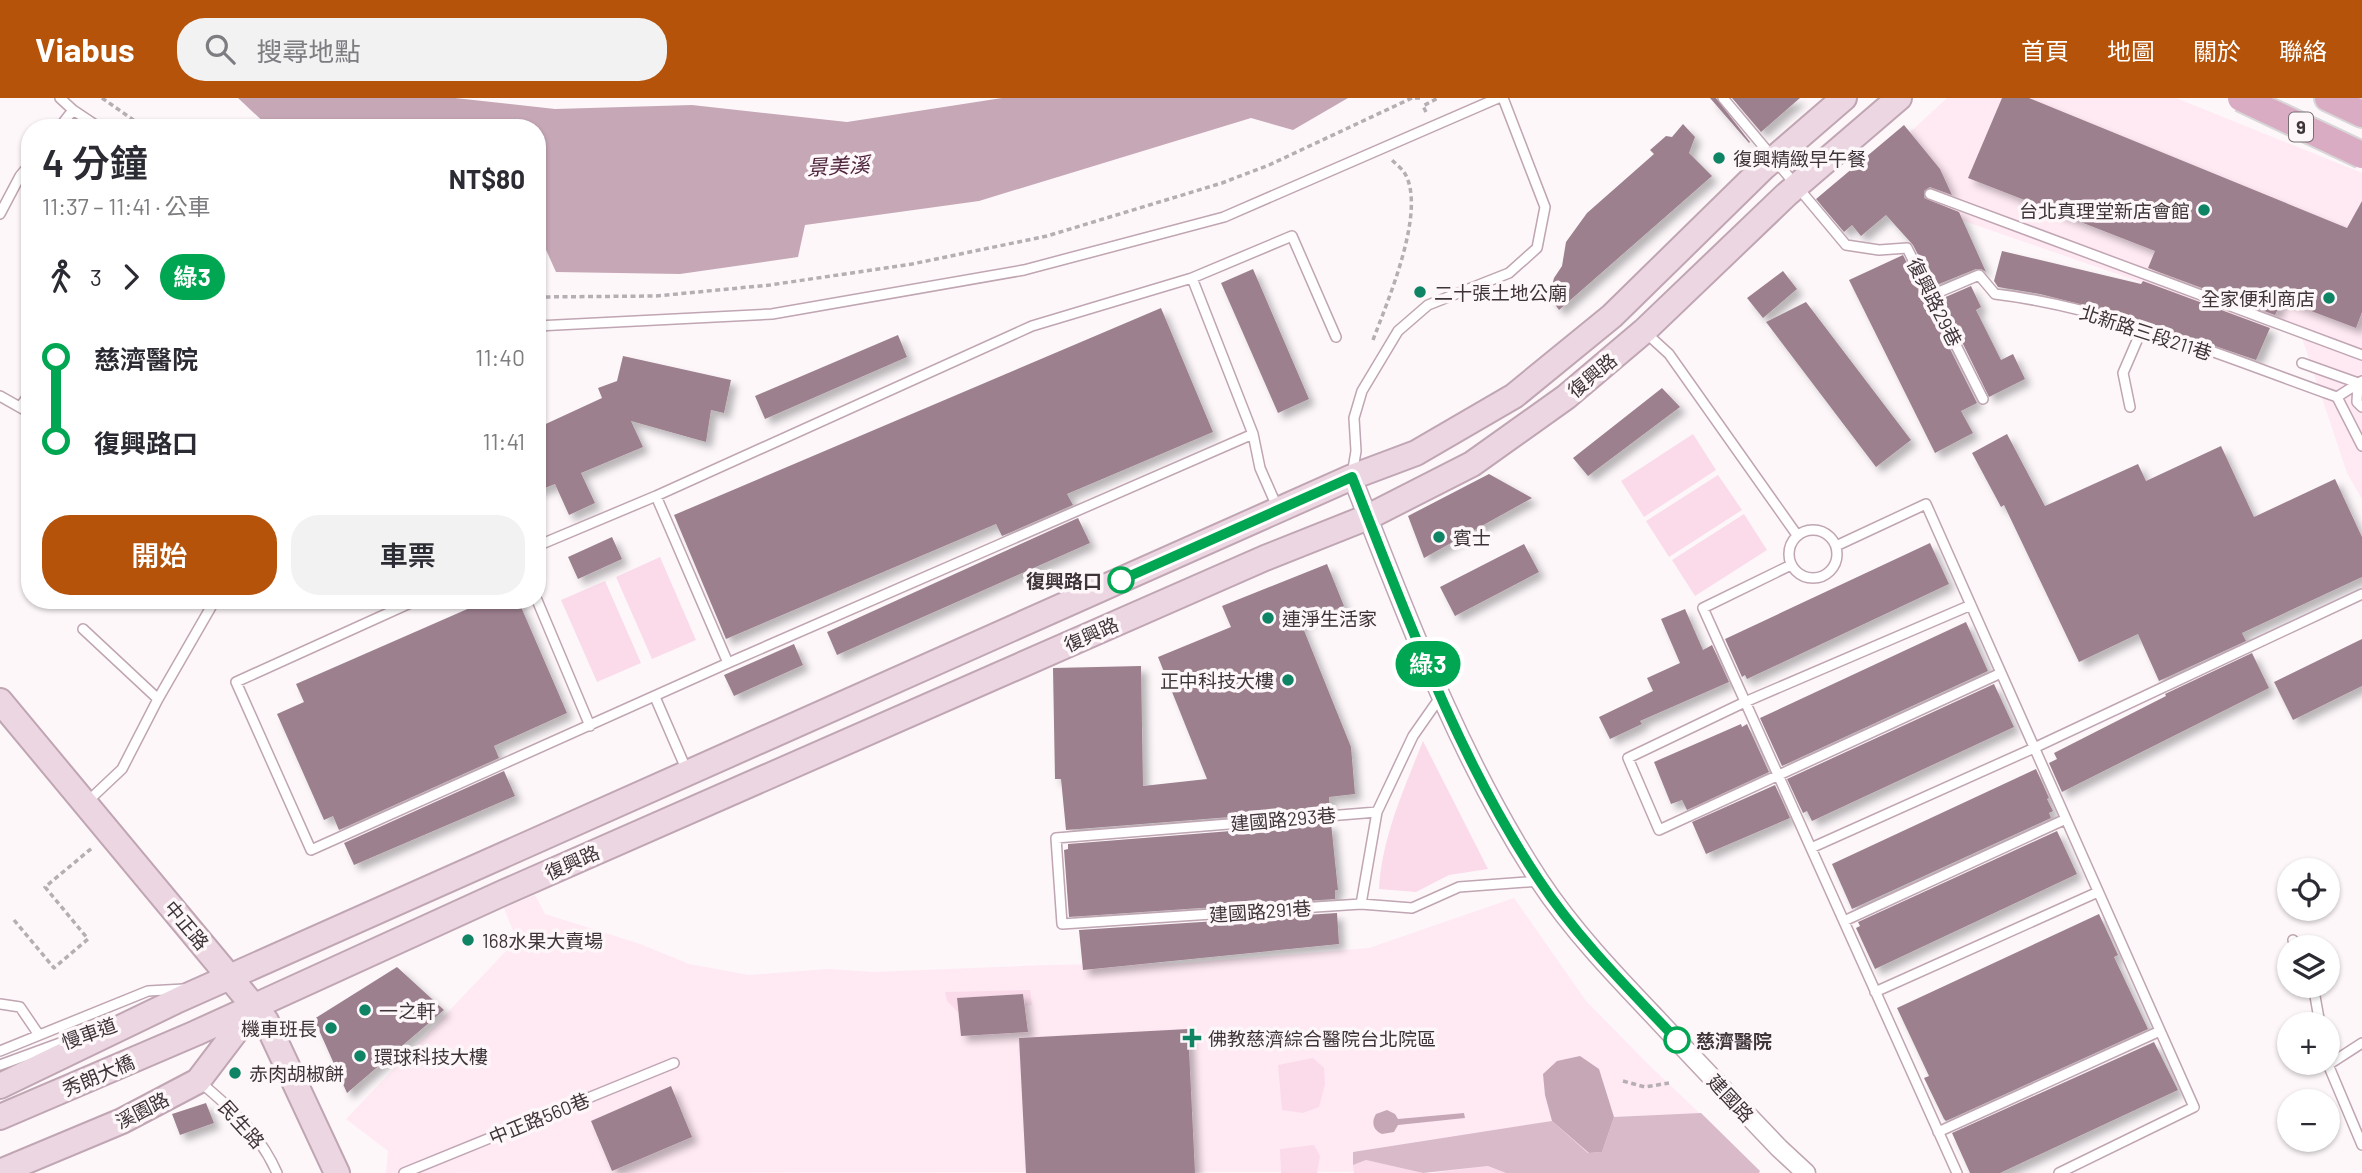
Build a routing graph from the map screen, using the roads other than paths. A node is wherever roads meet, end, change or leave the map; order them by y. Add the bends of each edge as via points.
1 (60, 98) edge
2 (1500, 98) edge
3 (1723, 98) edge
4 (1844, 98) edge
5 (1899, 98) edge
6 (2241, 98) edge
7 (2328, 98) edge
8 (73, 110) junction
9 (2362, 114) edge
10 (66, 119) edge
11 (86, 119) edge
12 (2362, 155) edge
13 (1773, 159) junction
14 (21, 175) edge
15 (1797, 186) junction
16 (1930, 194) dead end
17 (0, 214) edge
18 (1192, 278) junction
19 (1932, 295) junction
20 (546, 326) edge
21 (2142, 329) junction
22 (1644, 331) junction
23 (1336, 337) dead end
24 (2362, 355) edge
25 (2302, 363) dead end
26 (2360, 382) edge
27 (0, 396) edge
28 (2337, 397) junction
29 (1983, 399) dead end
30 (20, 407) edge
31 (2130, 407) dead end
32 (2362, 407) edge
33 (1253, 434) junction
34 (2362, 446) edge
35 (1352, 477) junction
36 (656, 496) junction
37 (1279, 510) junction
38 (1368, 517) junction
39 (1797, 536) junction
40 (546, 542) edge
41 (1836, 546) junction
42 (1791, 565) junction
43 (2362, 594) edge
44 (1971, 605) junction
45 (210, 609) edge
46 (397, 609) edge
47 (541, 609) edge
48 (83, 629) dead end
49 (728, 663) junction
50 (2001, 673) junction
51 (1441, 696) junction
52 (655, 697) junction
53 (158, 699) junction
54 (0, 701) edge
55 (1745, 702) junction
56 (590, 726) junction
57 (2034, 748) junction
58 (688, 773) junction
59 (1779, 777) junction
60 (85, 803) junction
61 (1377, 812) junction
62 (2066, 818) junction
63 (1056, 838) joint
64 (1811, 848) junction
65 (1540, 881) junction
66 (2098, 892) junction
67 (1361, 904) junction
68 (1844, 921) junction
69 (229, 977) junction
70 (206, 987) junction
71 (1875, 992) junction
72 (178, 1000) junction
73 (0, 1004) edge
74 (254, 1007) junction
75 (2160, 1031) junction
76 (196, 1033) joint
77 (39, 1035) junction
78 (2362, 1043) edge
79 (0, 1051) edge
80 (2340, 1057) edge
81 (674, 1063) dead end
82 (0, 1065) edge
83 (2333, 1075) edge
84 (198, 1081) junction
85 (0, 1086) edge
86 (0, 1117) edge
87 (1938, 1132) junction
88 (2362, 1145) edge
89 (0, 1172) edge
90 (277, 1173) edge
91 (337, 1173) edge
92 (404, 1173) edge
93 (1806, 1173) edge
94 (1957, 1173) edge
95 (2059, 1173) edge

1 - 8 lane
2 - 20 lane via 1224,217 1024,270 772,314
2 - 35 lane via 1545,207 1537,248 1509,273 1428,304 1398,331 1362,391 1354,418
3 - 13 lane, 復興路29巷
4 - 13 main road, 復興路
5 - 15 main road, 復興路
6 - 12 main road, 9, bridge
7 - 9 main road, 9
8 - 10 lane
8 - 11 lane
13 - 15 lane, 復興路29巷
13 - 35 main road, 復興路 via 1612,316 1514,396 1416,453
14 - 17 lane
15 - 19 lane, 復興路29巷 via 1846,245 1907,248
15 - 22 main road, 復興路
16 - 24 lane
18 - 23 lane via 1292,236
18 - 33 lane
18 - 36 lane via 1032,327
19 - 21 lane, 北新路三段211巷 via 1979,275 1995,294 2038,299
19 - 29 lane, 復興路29巷
21 - 28 lane, 北新路三段211巷
21 - 31 lane via 2123,373
22 - 38 main road, 復興路 via 1566,397 1472,464
22 - 39 lane via 1669,354
25 - 26 lane
26 - 28 lane
26 - 32 lane via 2357,402
27 - 30 lane
28 - 34 lane
33 - 37 lane via 1260,468
33 - 49 lane
35 - 37 main road, 復興路
35 - 38 street, 建國路
36 - 40 lane
36 - 49 lane
37 - 58 main road, 復興路
38 - 51 street, 建國路
38 - 74 main road, 復興路 via 517,886
39 - 41 lane via 1819,530
39 - 42 lane via 1789,550
41 - 42 lane via 1832,569 1819,577 1803,576
41 - 44 lane via 1926,504
42 - 55 lane via 1703,608
43 - 57 lane
44 - 50 lane
44 - 55 lane
45 - 53 lane
46 - 56 lane via 236,682 311,850
47 - 56 lane
48 - 53 lane
49 - 52 lane
50 - 57 lane
50 - 59 lane
51 - 61 lane via 1413,736
51 - 65 street, 建國路 via 1488,794
52 - 56 lane
52 - 58 lane
53 - 60 lane via 122,769
54 - 60 main road, 中正路
55 - 59 lane
55 - 59 lane via 1628,758 1654,818 1660,830
57 - 62 lane
57 - 64 lane
58 - 69 main road, 復興路
59 - 64 lane
60 - 69 main road, 中正路
61 - 63 lane, 建國路293巷
61 - 67 lane
62 - 66 lane
62 - 68 lane
63 - 67 lane, 建國路291巷 via 1062,924
64 - 68 lane
65 - 67 lane, 建國路291巷 via 1459,887 1412,908
65 - 93 street, 建國路 via 1610,970
66 - 71 lane
66 - 75 lane
68 - 71 lane
69 - 70 main road, 復興路
69 - 74 main road, 中正路
70 - 72 main road, 復興路
70 - 77 lane via 148,991
71 - 87 lane
72 - 82 lane, 慢車道
72 - 85 main road, 秀朗大橋
73 - 77 lane via 20,1007
74 - 76 main road, 復興路
74 - 84 main road, 溪園路
74 - 91 main road, 中正路 via 266,1021
75 - 87 lane
75 - 95 lane via 2194,1107
76 - 86 main road, 秀朗大橋
77 - 79 lane
78 - 80 lane
81 - 92 lane, 中正路560巷
83 - 88 lane
84 - 89 main road, 溪園路 via 122,1121
84 - 90 lane, 民生路 via 230,1107 266,1149
87 - 94 lane

